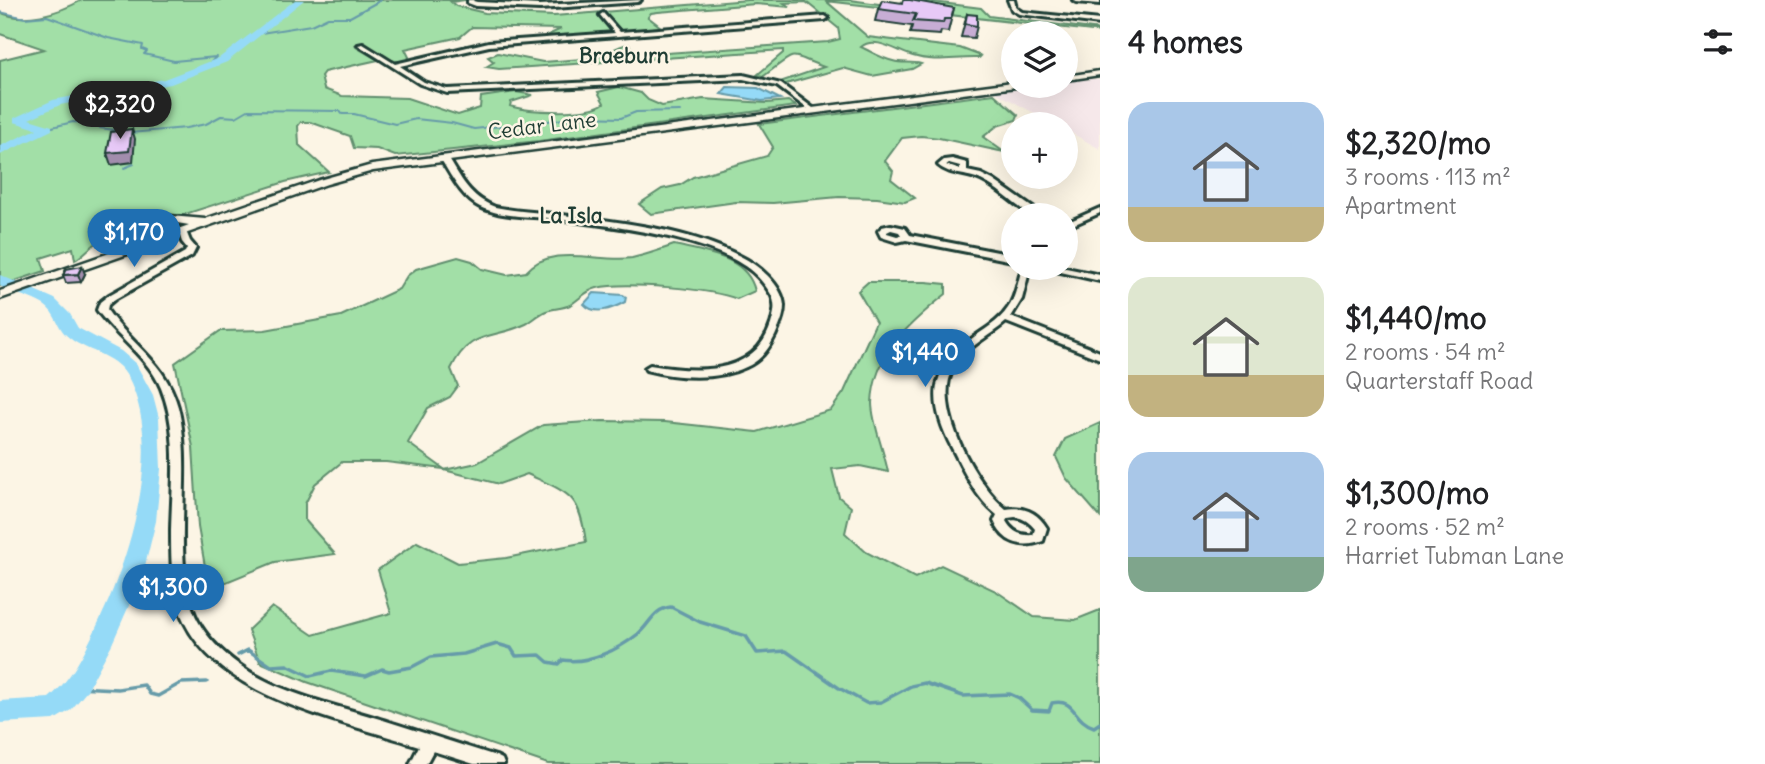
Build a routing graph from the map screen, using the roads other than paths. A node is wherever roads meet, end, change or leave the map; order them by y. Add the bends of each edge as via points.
1 (471, 0) edge
2 (638, 0) edge
3 (1011, 0) edge
4 (1076, 0) edge
5 (484, 1) edge
6 (1100, 2) edge
7 (532, 3) edge
8 (603, 15) dead end
9 (825, 18) dead end
10 (1100, 22) edge
11 (619, 34) junction
12 (361, 46) dead end
13 (1090, 65) dead end
14 (394, 66) junction
15 (1100, 75) edge
16 (1080, 76) joint
17 (1001, 87) edge
18 (814, 111) junction
19 (444, 158) junction
20 (964, 170) dead end
21 (1016, 203) edge
22 (1100, 210) edge
23 (229, 216) junction
24 (1078, 220) edge
25 (183, 233) junction
26 (906, 237) dead end
27 (129, 251) junction
28 (1001, 256) edge
29 (90, 265) junction
30 (1078, 273) edge
31 (1100, 278) edge
32 (1023, 280) edge
33 (0, 295) edge
34 (0, 300) edge
35 (1004, 318) junction
36 (1100, 356) edge
37 (650, 368) dead end
38 (1004, 514) dead end
39 (429, 742) junction
40 (418, 764) edge
41 (496, 764) edge

1 - 5 street
2 - 7 street
3 - 10 street via 1019,12 1064,14
4 - 6 street
5 - 7 street
8 - 11 street
9 - 11 street
11 - 14 street via 489,44
12 - 14 street
13 - 16 main road via 1091,70
14 - 18 street via 431,88 461,92 750,78 784,87
15 - 16 main road
17 - 18 main road, Cedar Lane
18 - 19 main road, Cedar Lane
19 - 23 main road, Cedar Lane via 357,172
19 - 37 street via 469,195 488,206 618,225 708,246 749,263 770,283 778,297 778,319 760,352 749,362 685,373
20 - 21 street via 991,181
22 - 24 street
23 - 25 main road, Cedar Lane
23 - 27 main road via 189,222 174,218 165,232
25 - 27 main road, Cedar Lane
25 - 39 street via 192,248 189,254 111,297 102,310 157,371 170,399 177,440 178,572 188,618 217,656 253,680 319,707
26 - 28 street
27 - 29 main road, Cedar Lane
29 - 33 main road, Cedar Lane
29 - 34 main road, Cedar Lane
30 - 31 street
32 - 35 street
35 - 36 street
35 - 38 street via 953,359 944,374 940,400 954,443 985,498
39 - 40 street
39 - 41 street

